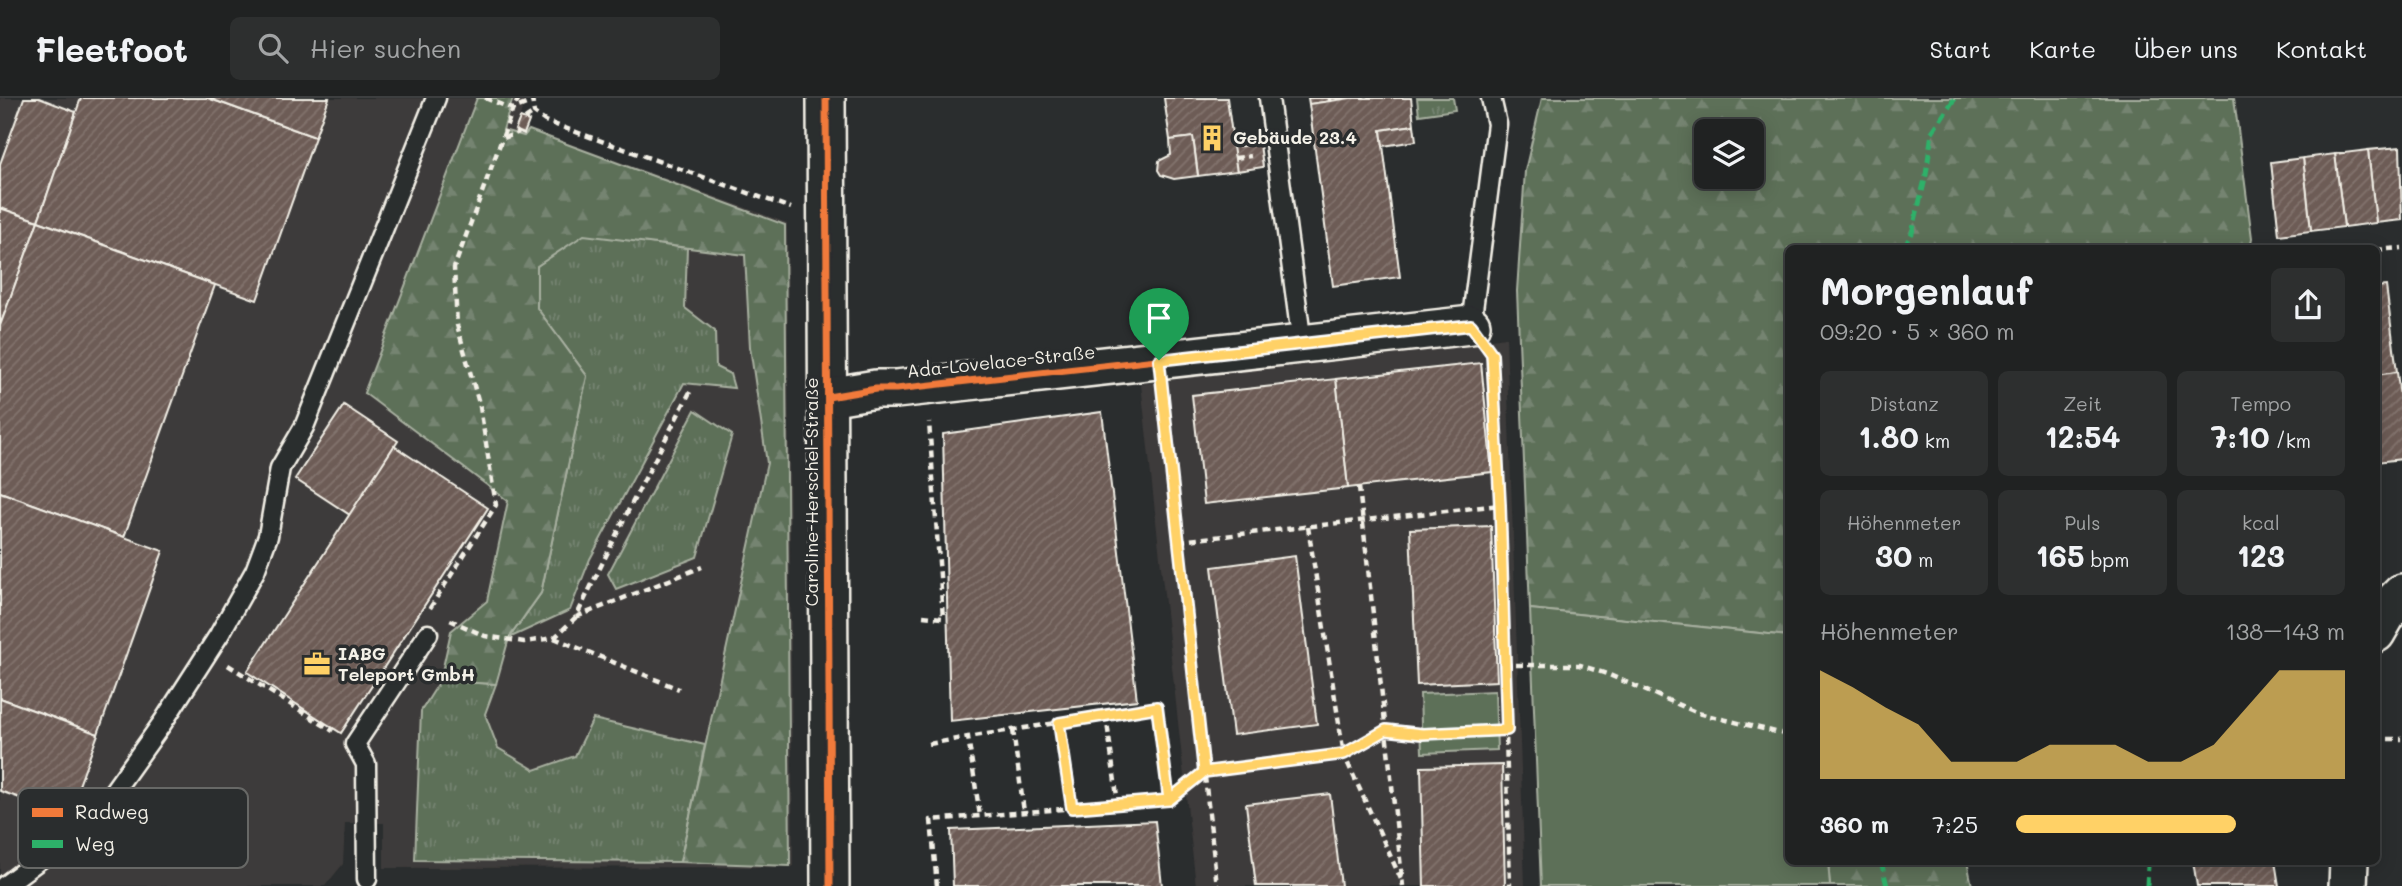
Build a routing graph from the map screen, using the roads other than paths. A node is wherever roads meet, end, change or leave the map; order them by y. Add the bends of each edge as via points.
1 (436, 98) edge
2 (826, 98) edge
3 (1269, 98) edge
4 (1491, 98) edge
5 (1471, 325) joint
6 (1302, 344) junction
7 (828, 397) junction
8 (2402, 593) edge
9 (2380, 626) edge
10 (428, 634) road end
11 (116, 788) edge
12 (2349, 865) edge
13 (28, 868) edge
14 (368, 879) dead end
15 (4, 886) edge
16 (830, 886) edge
17 (2348, 886) edge

1 - 11 lane via 304,427 280,468 268,536 255,571 208,652
2 - 7 street, Caroline-Herschel-Straße
3 - 6 lane
4 - 5 lane via 1497,124
5 - 6 street, Ada-Lovelace-Straße
6 - 7 street, Ada-Lovelace-Straße
7 - 16 street, Caroline-Herschel-Straße
8 - 9 street
10 - 14 lane via 355,744 366,764
12 - 17 street
13 - 15 lane

